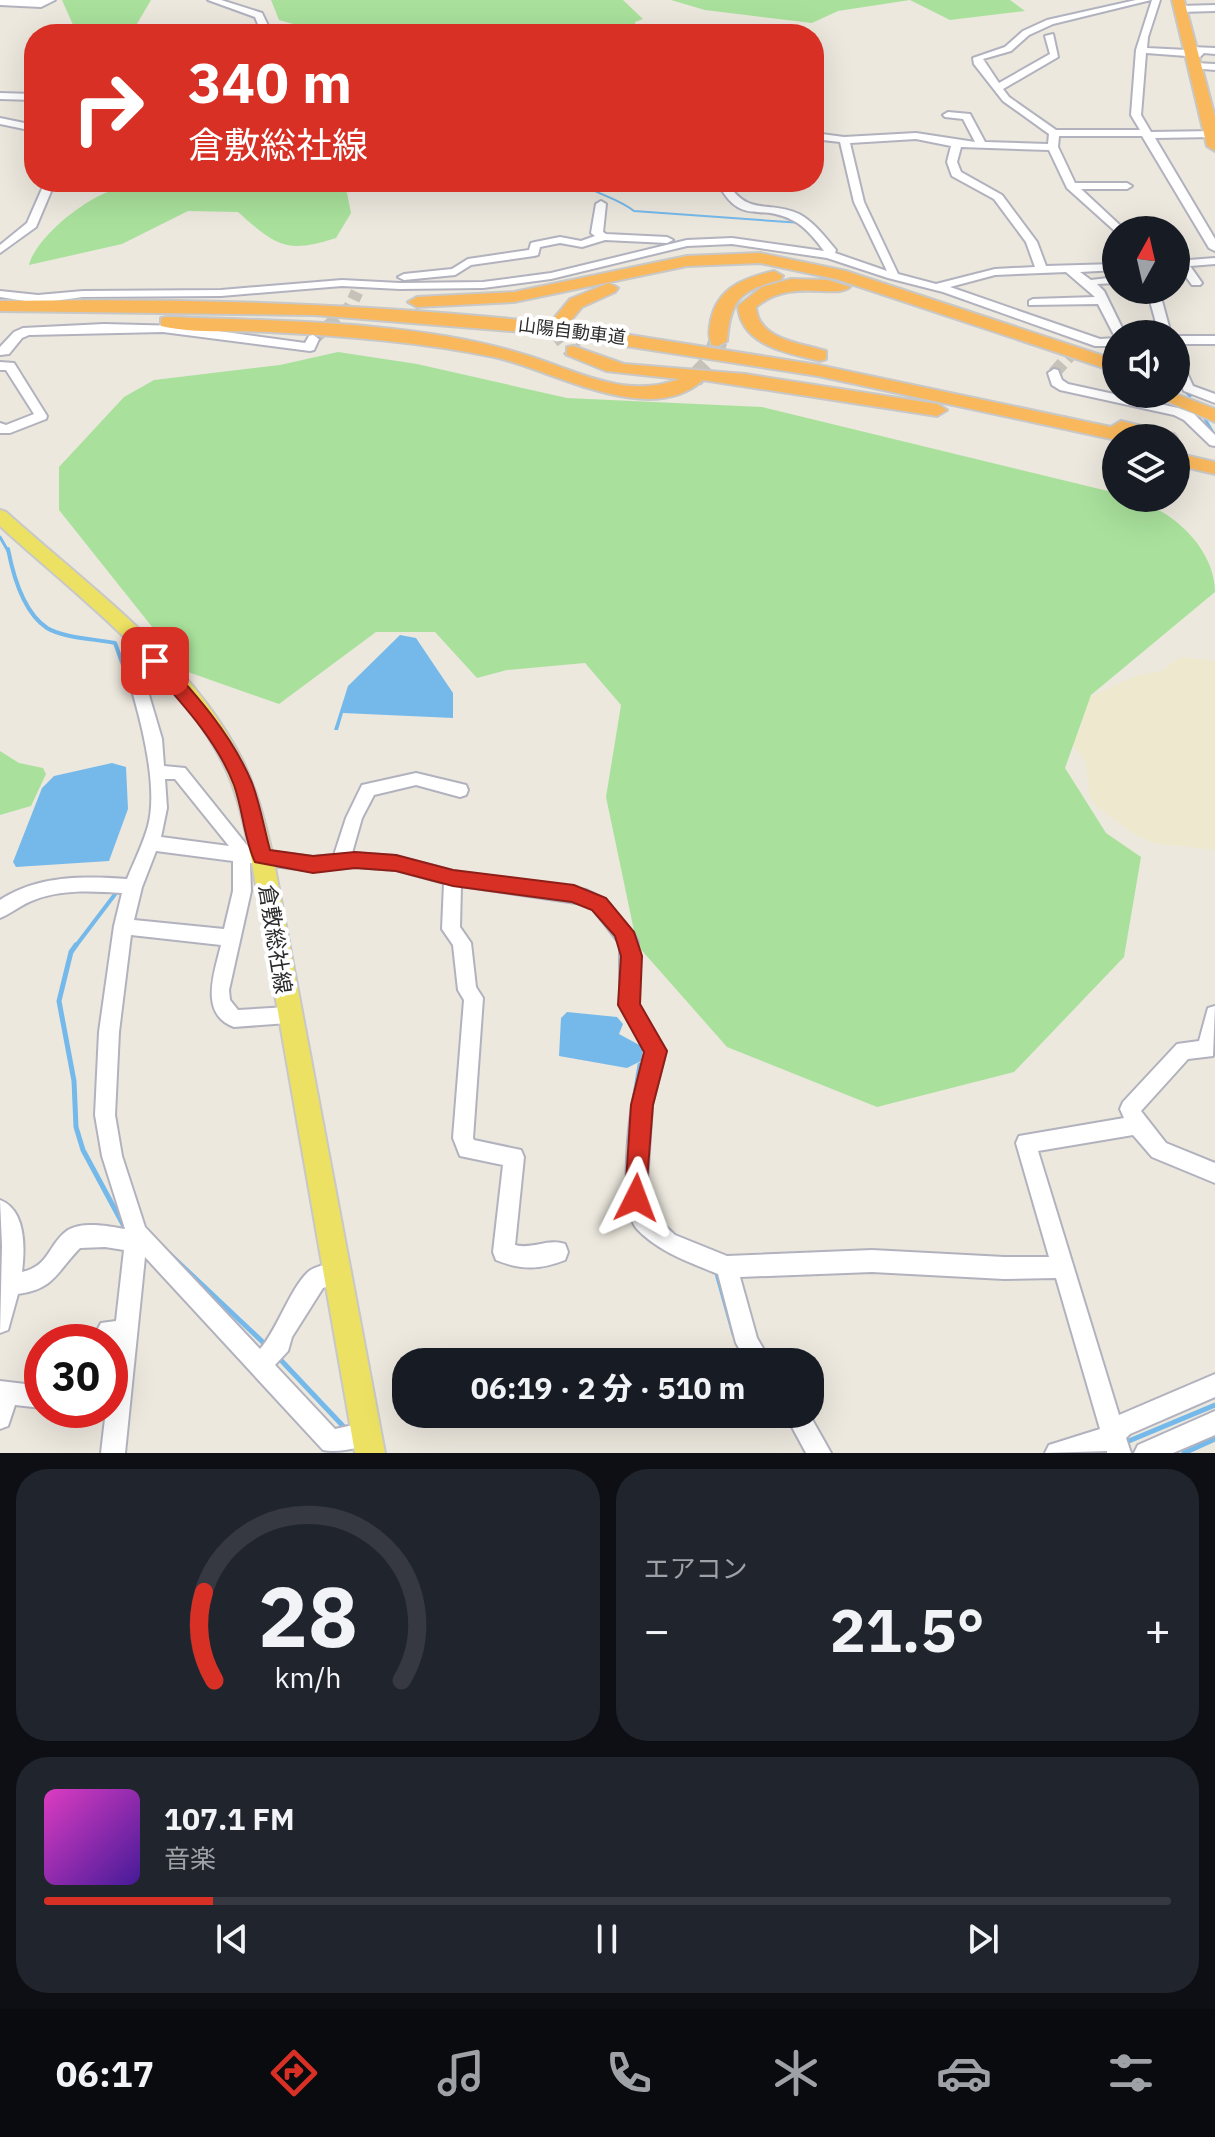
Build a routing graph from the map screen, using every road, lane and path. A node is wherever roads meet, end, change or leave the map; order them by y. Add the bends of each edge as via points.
1 (51, 0) edge
2 (212, 0) edge
3 (1147, 0) edge
4 (1156, 0) edge
5 (0, 2) edge
6 (1182, 5) edge
7 (1215, 8) edge
8 (263, 24) edge
9 (1050, 36) dead end
10 (1141, 50) junction
11 (1215, 51) edge
12 (1199, 58) edge
13 (999, 87) junction
14 (0, 96) edge
15 (24, 97) edge
16 (1215, 112) edge
17 (948, 115) dead end
18 (0, 121) edge
19 (24, 126) edge
20 (1054, 133) junction
21 (1146, 134) junction
22 (824, 137) edge
23 (1214, 138) edge
24 (844, 140) junction
25 (957, 144) junction
26 (982, 146) junction
27 (1053, 147) junction
28 (1071, 186) junction
29 (1127, 186) dead end
30 (46, 192) edge
31 (726, 192) edge
32 (601, 204) dead end
33 (1104, 216) edge
34 (604, 237) junction
35 (687, 243) junction
36 (1215, 248) edge
37 (0, 250) edge
38 (830, 253) junction
39 (1215, 261) edge
40 (781, 262) junction
41 (1190, 263) edge
42 (1102, 268) edge
43 (1042, 270) junction
44 (1071, 271) junction
45 (892, 275) junction
46 (1190, 276) edge
47 (1096, 281) dead end
48 (1102, 281) edge
49 (1196, 283) dead end
50 (939, 285) junction
51 (358, 288) junction
52 (851, 289) junction
53 (0, 294) edge
54 (1102, 300) joint
55 (1033, 303) dead end
56 (8, 311) edge
57 (559, 323) dead end
58 (313, 339) tunnel mouth
59 (1190, 340) edge
60 (1215, 340) edge
61 (718, 341) tunnel mouth
62 (1102, 343) edge
63 (3, 351) edge
64 (573, 351) tunnel mouth
65 (1102, 361) edge
66 (5, 366) edge
67 (1102, 370) edge
68 (1054, 373) dead end
69 (694, 379) tunnel mouth
70 (1190, 392) edge
71 (1190, 395) edge
72 (1215, 399) edge
73 (1190, 406) edge
74 (1215, 409) edge
75 (1215, 416) edge
76 (1022, 423) junction
77 (1109, 424) edge
78 (0, 427) edge
79 (1102, 431) edge
80 (1102, 442) edge
81 (1190, 447) edge
82 (1190, 451) edge
83 (1212, 457) edge
84 (1190, 458) edge
85 (0, 516) edge
86 (168, 674) junction
87 (157, 772) junction
88 (460, 790) dead end
89 (151, 843) junction
90 (252, 855) junction
91 (341, 861) junction
92 (453, 878) junction
93 (133, 887) junction
94 (0, 910) edge
95 (123, 926) junction
96 (232, 938) junction
97 (1215, 1014) edge
98 (288, 1015) junction
99 (1137, 1125) junction
100 (1215, 1173) edge
101 (0, 1210) edge
102 (136, 1238) junction
103 (557, 1252) dead end
104 (727, 1267) junction
105 (1065, 1267) junction
106 (338, 1272) junction
107 (8, 1284) junction
108 (0, 1322) edge
109 (127, 1324) edge
110 (750, 1348) edge
111 (260, 1366) junction
112 (1215, 1385) edge
113 (3, 1393) edge
114 (24, 1395) edge
115 (0, 1418) edge
116 (1215, 1423) edge
117 (116, 1428) edge
118 (804, 1428) edge
119 (1114, 1433) edge
120 (370, 1447) edge
121 (113, 1453) edge
122 (819, 1453) edge
123 (1057, 1453) edge
124 (1146, 1453) edge

1 - 5 street
2 - 8 street via 259,15
3 - 13 street via 1050,22 1008,49 978,58
4 - 10 street
6 - 7 street
6 - 12 highway
9 - 13 street via 1055,55
10 - 12 street
10 - 21 street via 1136,115
11 - 12 street
12 - 16 highway
12 - 23 highway
13 - 20 street via 1018,109
14 - 15 street
17 - 26 street via 967,116
18 - 19 street
20 - 21 street
20 - 27 street
21 - 23 street
21 - 36 street
22 - 24 street
24 - 25 street via 916,136
24 - 45 street via 859,202
25 - 26 street
25 - 43 street via 952,162 956,174 998,197 1031,242
26 - 27 street
27 - 28 street
28 - 29 street
28 - 33 street
30 - 37 street via 32,225
31 - 38 street via 740,208 791,215
32 - 34 street via 597,233
34 - 35 street
34 - 51 street via 582,244 560,240 535,245 534,253 468,262 455,272
35 - 38 street via 772,244
35 - 51 street via 551,276 483,285
38 - 45 street
39 - 41 street
40 - 56 highway via 729,257 687,261 538,292 464,301 143,301
40 - 57 highway via 712,265 639,279 588,297 566,310
40 - 65 highway via 942,307
42 - 44 street
43 - 44 street
43 - 50 street via 995,272
44 - 54 street
45 - 50 street
46 - 49 street
47 - 48 street
50 - 62 street via 1082,341
51 - 53 street via 342,283 38,299
52 - 61 highway via 796,275 749,282 721,308
52 - 67 highway
52 - 77 highway via 780,285 758,294 747,306 748,320 766,339 791,348
54 - 55 street
56 - 69 highway via 234,324 446,344 514,356 618,391 658,392
56 - 76 highway, 山陽自動車道 via 241,317 484,332 745,368
56 - 79 highway, 山陽自動車道 via 325,310 582,332 812,369
58 - 63 street via 310,347 184,330 114,327 27,331
59 - 60 street
63 - 66 street
64 - 76 highway via 626,368 717,376
66 - 78 street via 41,416 5,430
68 - 83 street via 1064,387 1189,417
70 - 72 street
71 - 74 highway
73 - 75 highway
76 - 80 highway, 山陽自動車道
81 - 83 highway
82 - 83 highway
83 - 84 highway
85 - 86 main road, 倉敷総社線
86 - 87 street via 141,694
86 - 90 main road, 倉敷総社線 via 230,757 243,786
87 - 89 street via 159,808
87 - 90 street via 179,773
88 - 91 street via 416,779 368,790
89 - 90 street
89 - 93 street
90 - 91 street via 313,864
90 - 96 street
90 - 98 main road, 倉敷総社線
91 - 92 street via 396,863
92 - 103 street via 451,929 462,943 467,990 474,998 463,1138 467,1149 514,1157 504,1252 523,1258
92 - 104 street via 586,897 624,932 632,956 629,1005 656,1051 642,1105 637,1207 651,1231
93 - 94 street via 35,889
93 - 95 street
95 - 96 street
95 - 102 street via 104,1080 105,1115
96 - 98 street via 220,990 227,1014 245,1021
97 - 99 street via 1206,1050 1184,1050 1130,1109
98 - 106 main road, 倉敷総社線
99 - 100 street via 1159,1150
99 - 105 street via 1026,1143
101 - 107 street via 11,1225
102 - 107 street via 75,1238 46,1276
102 - 109 street
102 - 111 street
104 - 105 street via 872,1261
104 - 110 street
105 - 119 street
106 - 111 street via 316,1279 280,1343
106 - 120 main road, 倉敷総社線
107 - 108 street
111 - 120 street via 331,1442
112 - 119 street
113 - 114 street
113 - 115 street
116 - 124 street
117 - 121 street
118 - 122 street
119 - 123 street

